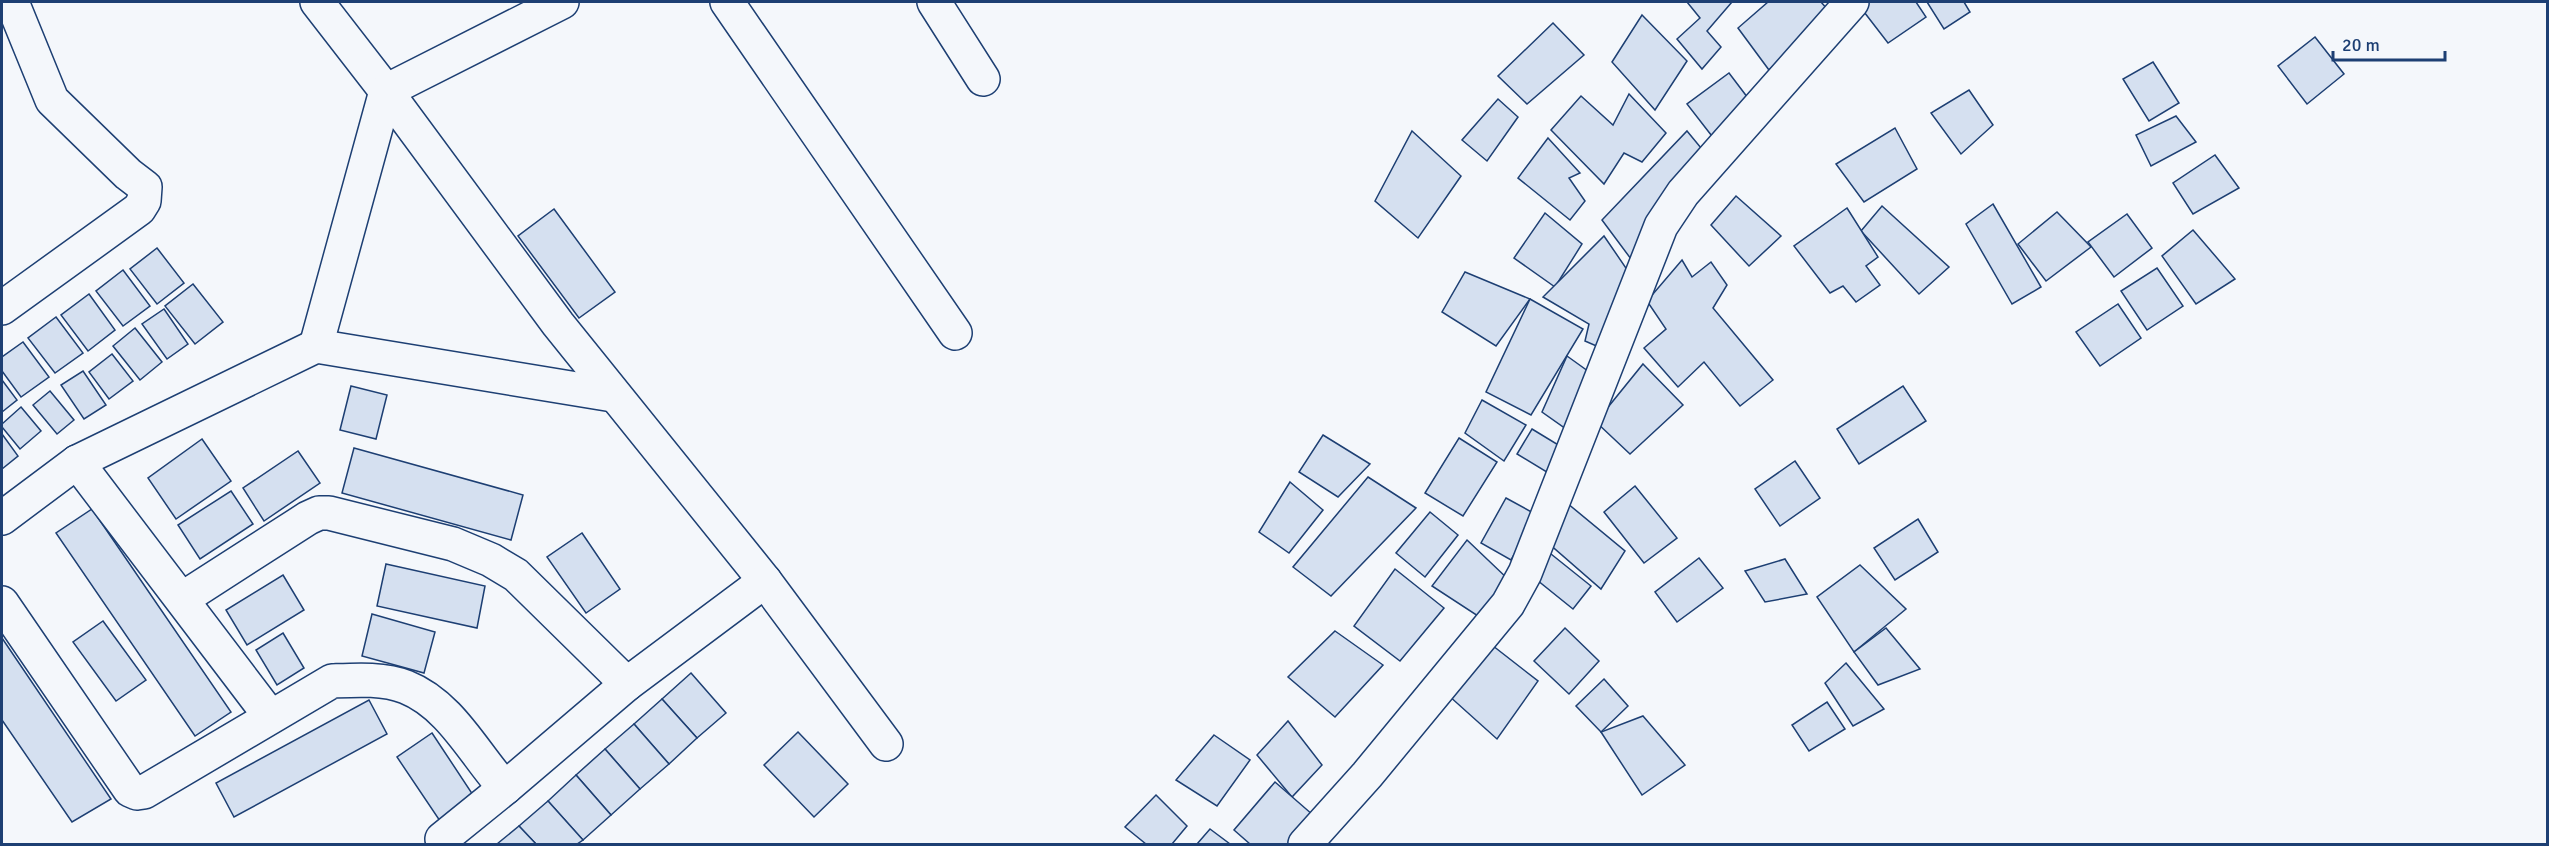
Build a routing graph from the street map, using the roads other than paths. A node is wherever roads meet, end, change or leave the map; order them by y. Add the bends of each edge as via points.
1 (12, 2) edge
2 (317, 2) edge
3 (562, 2) edge
4 (728, 2) edge
5 (934, 2) edge
6 (1852, 2) edge
7 (983, 79) dead end
8 (386, 91) junction
9 (2, 308) edge
10 (955, 333) dead end
11 (316, 346) junction
12 (613, 395) junction
13 (77, 462) junction
14 (2, 518) edge
15 (765, 581) junction
16 (182, 599) junction
17 (2, 603) edge
18 (627, 684) junction
19 (270, 716) junction
20 (886, 744) dead end
21 (505, 789) junction
22 (442, 839) dead end
23 (1305, 844) edge

1 - 9 street via 52,100 146,187 139,209
2 - 8 street
3 - 8 street
4 - 10 street
5 - 7 street
6 - 23 street via 1683,193 1661,226 1525,573 1508,604
8 - 11 street
8 - 12 street
11 - 12 street
11 - 13 street
12 - 15 street
13 - 14 street
13 - 16 street
15 - 18 street
15 - 20 street
16 - 18 street via 308,518 329,513 453,544 490,560 516,575
16 - 19 street
17 - 19 street via 130,790 137,793
18 - 21 street
19 - 21 street via 332,681 364,680 405,687 442,709
21 - 22 street

